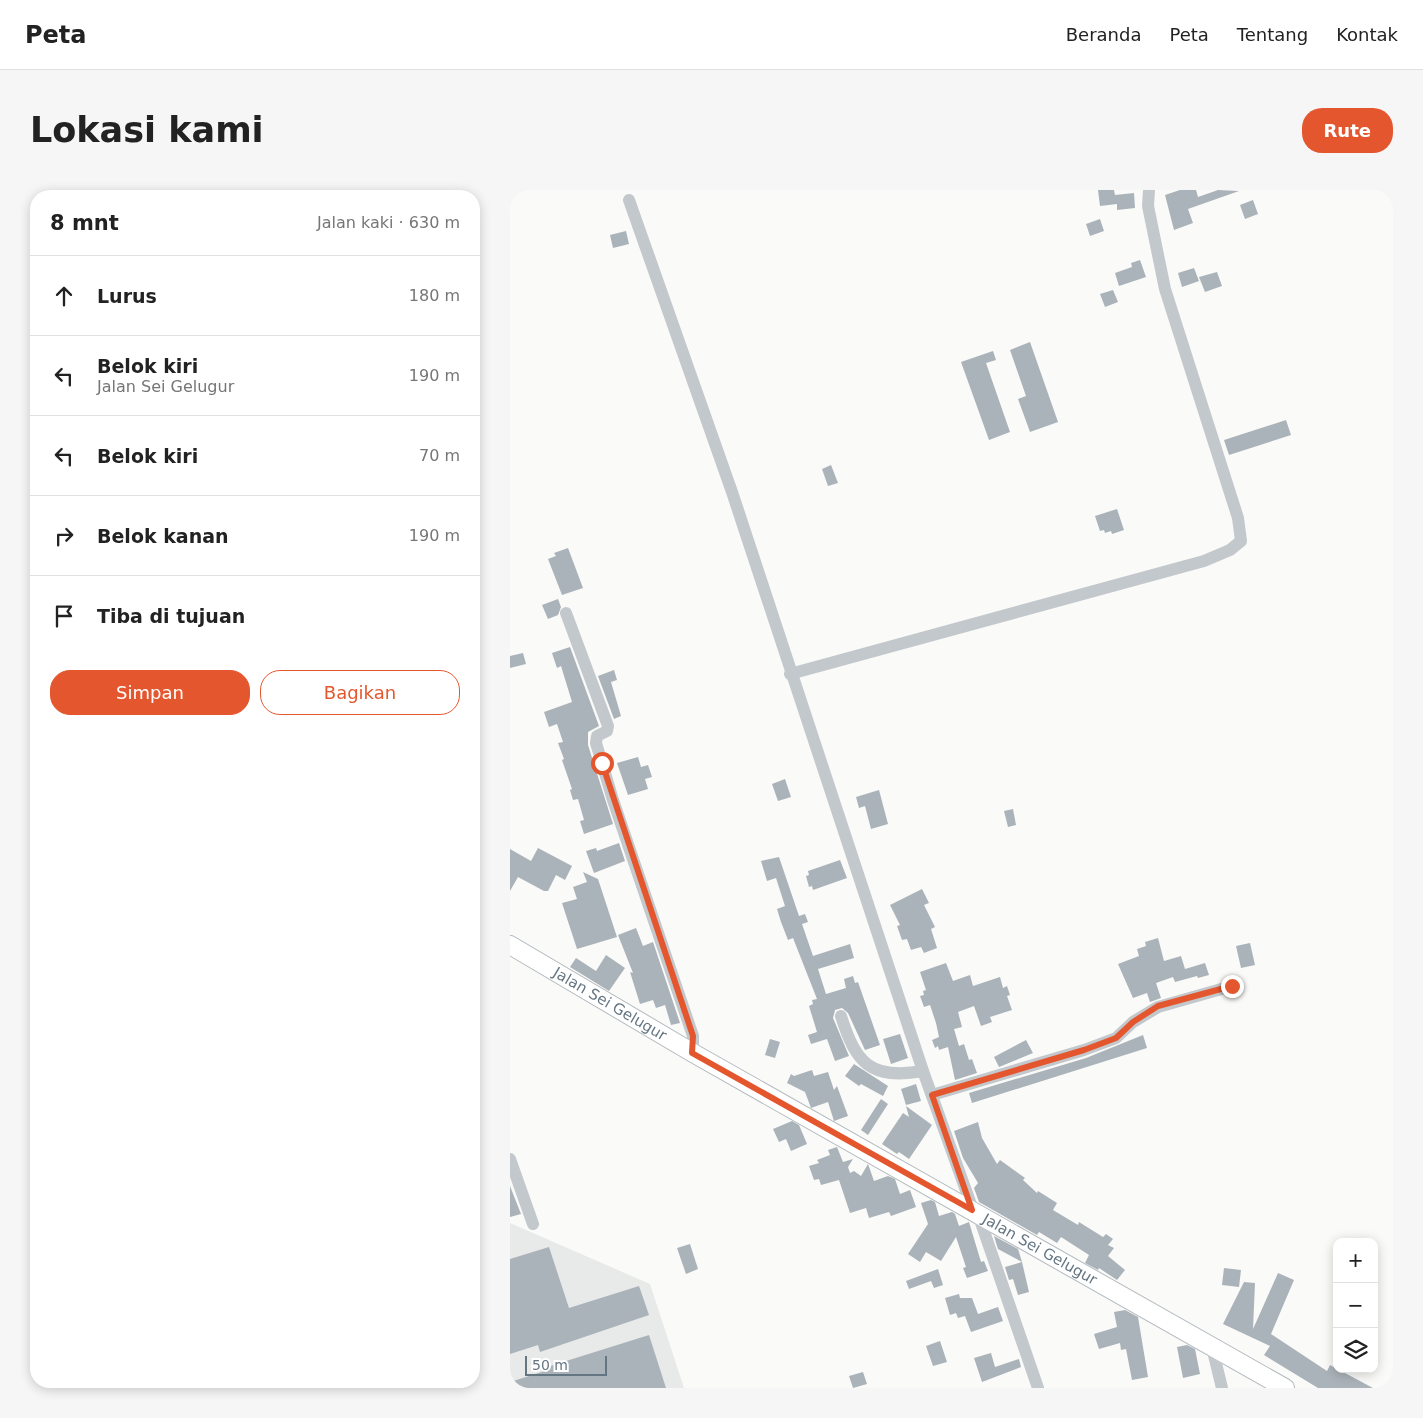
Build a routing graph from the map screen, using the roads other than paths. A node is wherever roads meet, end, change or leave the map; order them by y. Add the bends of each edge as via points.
1 (1149, 190) edge
2 (630, 200) dead end
3 (566, 613) dead end
4 (790, 674) junction
5 (510, 945) edge
6 (1232, 986) dead end
7 (842, 1016) dead end
8 (692, 1053) junction
9 (923, 1071) junction
10 (932, 1095) junction
11 (510, 1159) edge
12 (975, 1212) junction
13 (533, 1224) dead end
14 (1212, 1347) junction
15 (1038, 1388) edge
16 (1222, 1388) edge
17 (1285, 1388) edge

1 - 4 street via 1148,206 1165,289 1238,518 1241,541 1230,550 1204,561
2 - 4 street via 732,492
3 - 8 street via 608,726 607,731 597,736 596,743 693,1036
4 - 9 street
5 - 8 main road, Jalan Sei Gelugur
6 - 10 street via 1158,1006 1116,1038 1084,1050
7 - 9 street via 849,1041 859,1057 873,1068 888,1074
8 - 12 main road, Jalan Sei Gelugur
9 - 10 street
10 - 12 street
11 - 13 street
12 - 14 main road, Jalan Sei Gelugur
12 - 15 street
14 - 16 street
14 - 17 main road, Jalan Sei Gelugur

